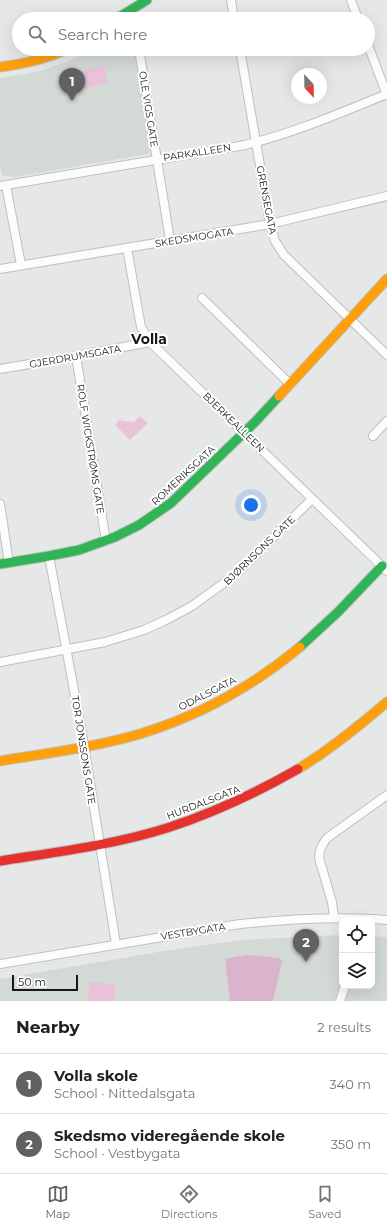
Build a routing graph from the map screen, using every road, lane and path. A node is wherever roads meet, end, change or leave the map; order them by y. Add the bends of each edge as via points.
1 (146, 0) edge
2 (231, 0) edge
3 (351, 0) edge
4 (127, 12) edge
5 (233, 12) edge
6 (355, 12) edge
7 (50, 56) edge
8 (140, 56) edge
9 (241, 56) edge
10 (372, 56) edge
11 (0, 67) edge
12 (387, 95) edge
13 (256, 142) junction
14 (156, 158) junction
15 (3, 185) edge
16 (387, 196) edge
17 (270, 224) junction
18 (170, 240) junction
19 (127, 248) junction
20 (21, 265) junction
21 (0, 269) edge
22 (387, 279) edge
23 (202, 298) dead end
24 (349, 319) junction
25 (150, 342) junction
26 (387, 355) edge
27 (76, 356) junction
28 (0, 369) edge
29 (290, 384) junction
30 (387, 421) edge
31 (245, 432) junction
32 (373, 436) dead end
33 (312, 499) junction
34 (0, 504) edge
35 (106, 541) junction
36 (49, 556) junction
37 (5, 564) edge
38 (385, 568) edge
39 (67, 650) junction
40 (0, 662) edge
41 (387, 702) edge
42 (83, 746) junction
43 (0, 761) edge
44 (387, 795) edge
45 (99, 844) junction
46 (0, 861) edge
47 (334, 918) junction
48 (339, 918) edge
49 (375, 920) edge
50 (387, 920) edge
51 (116, 944) junction
52 (0, 964) edge
53 (344, 989) edge
54 (340, 1001) edge

1 - 4 street
2 - 5 street
3 - 6 street
7 - 11 street
8 - 14 street, OLE VIGS GATE
9 - 13 street, GRENSEGATA
10 - 12 street
12 - 13 street, PARKALLEEN via 307,126
13 - 14 street, PARKALLEEN
13 - 17 street, GRENSEGATA
14 - 15 street, PARKALLEEN
14 - 18 street, OLE VIGS GATE
15 - 20 street
16 - 17 street, SKEDSMOGATA
17 - 18 street, SKEDSMOGATA
17 - 24 street, GRENSEGATA via 275,241 284,255
18 - 19 street, SKEDSMOGATA
19 - 20 street, SKEDSMOGATA
19 - 25 street, BJERKEALLEEN via 141,327
20 - 21 street, SKEDSMOGATA
22 - 24 street, ROMERIKSGATA
23 - 29 street
24 - 26 street, GRENSEGATA
24 - 29 street, ROMERIKSGATA
25 - 27 street, GJERDRUMSGATA
25 - 31 street, BJERKEALLEEN
27 - 28 street, GJERDRUMSGATA
27 - 35 street, ROLF WICKSTRØMS GATE
29 - 31 street, ROMERIKSGATA
30 - 32 street
31 - 33 street, BJERKEALLEEN
31 - 35 street, ROMERIKSGATA via 157,514
33 - 38 street, BJERKEALLEEN
33 - 39 street, BJØRNSONS GATE via 235,576 192,606 124,637
34 - 37 street
35 - 36 street, ROMERIKSGATA
36 - 37 street, ROMERIKSGATA
36 - 39 street, TOR JONSSONS GATE
38 - 42 street, ODALSGATA via 311,638 239,690 159,727
39 - 40 street, BJØRNSONS GATE
39 - 42 street, TOR JONSSONS GATE
41 - 45 street, HURDALSGATA via 332,747 290,774 250,795 174,826
42 - 43 street, ODALSGATA
42 - 45 street, TOR JONSSONS GATE
44 - 47 street via 322,844 319,858
45 - 46 street, HURDALSGATA
45 - 51 street, TOR JONSSONS GATE
47 - 48 street, VESTBYGATA
47 - 51 street, VESTBYGATA via 240,924
49 - 50 street, VESTBYGATA
51 - 52 street, VESTBYGATA
53 - 54 street

